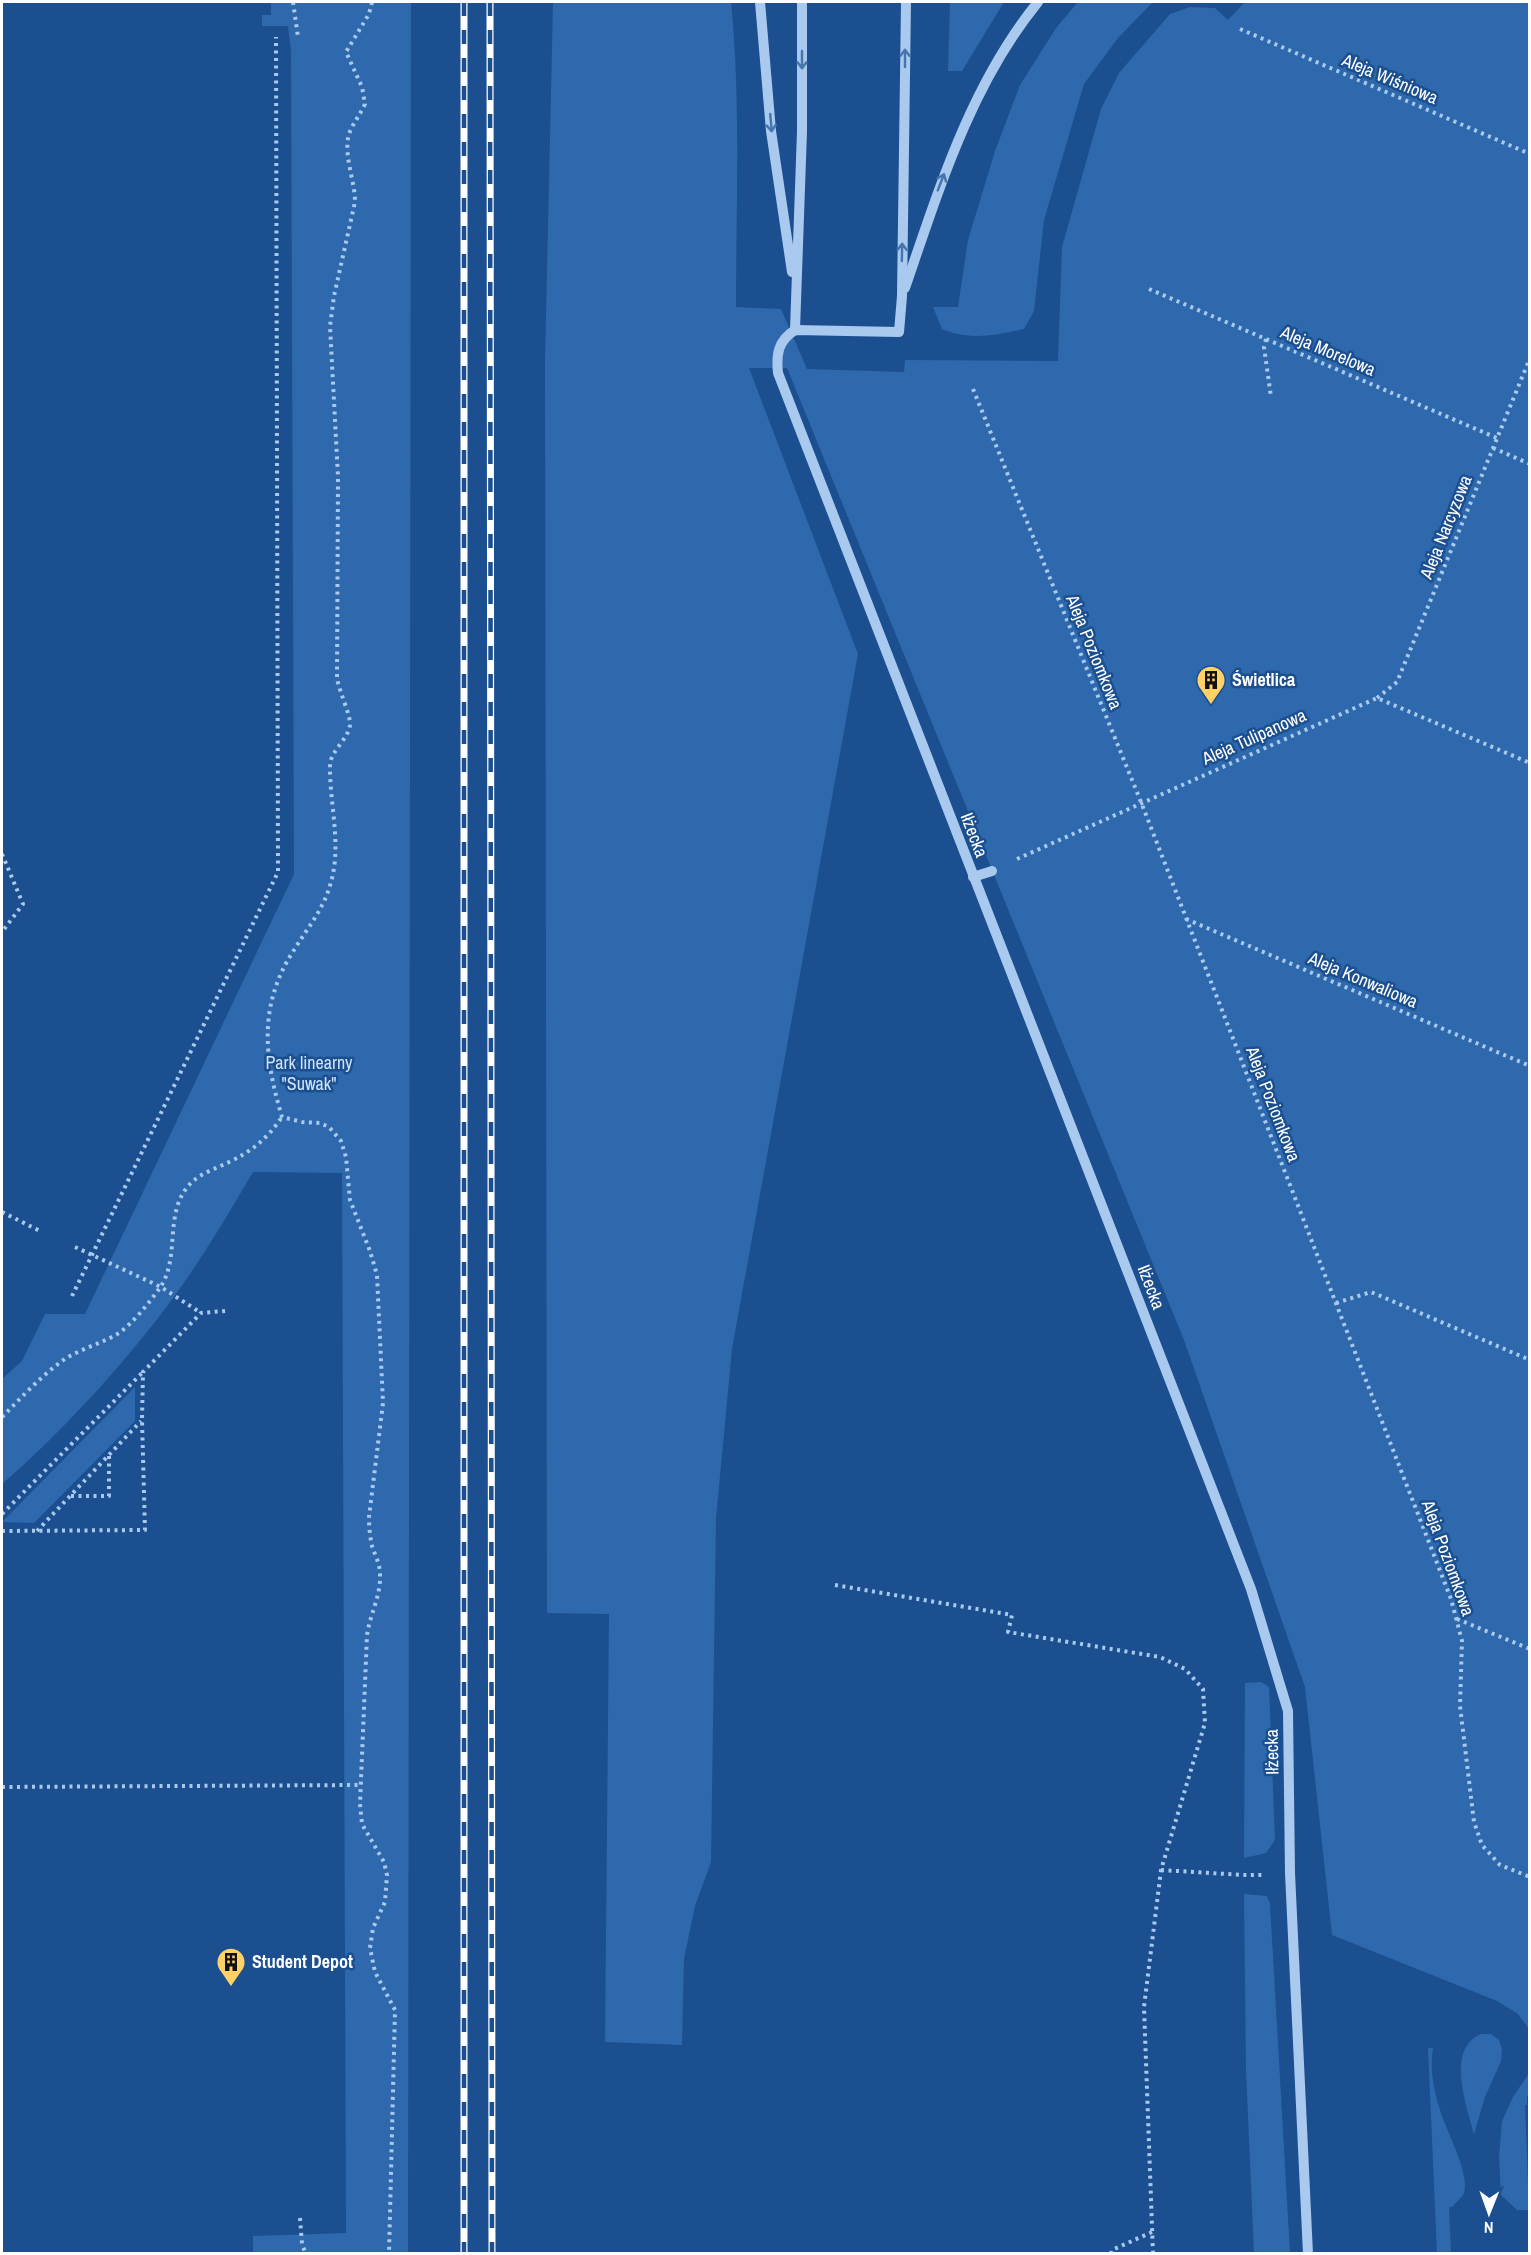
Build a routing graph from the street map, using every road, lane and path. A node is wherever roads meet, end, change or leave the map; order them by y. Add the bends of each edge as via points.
1 (293, 2) edge
2 (372, 2) edge
3 (760, 2) edge
4 (802, 2) edge
5 (906, 2) edge
6 (1038, 2) edge
7 (1240, 29) dead end
8 (276, 37) dead end
9 (298, 37) dead end
10 (1530, 154) edge
11 (1149, 289) dead end
12 (902, 296) junction
13 (796, 301) junction
14 (795, 330) junction
15 (1266, 339) junction
16 (1530, 358) edge
17 (973, 389) dead end
18 (1271, 397) dead end
19 (1497, 438) junction
20 (1493, 448) junction
21 (1530, 464) edge
22 (1377, 698) junction
23 (1530, 763) edge
24 (1141, 802) junction
25 (2, 854) edge
26 (992, 871) joint
27 (972, 877) junction
28 (1186, 919) junction
29 (2, 932) edge
30 (1530, 1066) edge
31 (282, 1117) junction
32 (2, 1212) edge
33 (40, 1231) dead end
34 (75, 1247) dead end
35 (92, 1255) junction
36 (161, 1287) junction
37 (72, 1296) dead end
38 (1336, 1303) junction
39 (225, 1311) dead end
40 (201, 1313) junction
41 (1530, 1360) edge
42 (143, 1372) junction
43 (2, 1417) edge
44 (142, 1420) junction
45 (109, 1455) junction
46 (71, 1496) junction
47 (2, 1514) edge
48 (2, 1531) edge
49 (37, 1531) junction
50 (835, 1585) dead end
51 (1457, 1619) junction
52 (1530, 1649) edge
53 (360, 1785) junction
54 (2, 1787) edge
55 (1161, 1870) junction
56 (1243, 1875) dead end
57 (1530, 1877) edge
58 (300, 2218) dead end
59 (1152, 2232) junction
60 (306, 2253) edge
61 (389, 2253) edge
62 (1111, 2253) edge
63 (1153, 2253) edge
64 (1308, 2253) edge

1 - 9 path
2 - 31 path via 346,52 362,87 365,104 348,142 355,202 330,326 338,477 337,678 350,722 330,763 335,861 331,882 320,912 288,960 267,1023 269,1071
3 -> 13 street via 771,131
4 -> 13 street
12 -> 5 street
12 -> 6 street via 942,179 970,113 1008,44
7 - 10 path, Aleja Wiśniowa
8 - 35 path via 278,872
11 - 15 path, Aleja Morelowa
12 - 14 street via 899,332
13 - 14 street
14 - 27 street, Iłżecka via 780,345 778,373
15 - 18 path
15 - 19 path, Aleja Morelowa
16 - 19 path, Aleja Narcyzowa
17 - 24 path, Aleja Poziomkowa
19 - 20 path, Aleja Narcyzowa
20 - 21 path
20 - 22 path, Aleja Narcyzowa via 1397,682
22 - 23 path
22 - 24 path, Aleja Tulipanowa
24 - 26 path, Aleja Tulipanowa
24 - 28 path, Aleja Poziomkowa
25 - 29 path via 23,904
26 - 27 street
27 - 64 street, Iłżecka via 1251,1589 1288,1711 1290,1873
28 - 30 path, Aleja Konwaliowa
28 - 38 path, Aleja Poziomkowa
31 - 36 path via 254,1149 206,1172 180,1196 169,1264
31 - 53 path via 320,1123 341,1141 350,1200 377,1275 383,1403 369,1517 380,1581 367,1635
32 - 33 path
34 - 35 path
35 - 36 path
35 - 37 path
36 - 40 path
36 - 43 path via 119,1333 63,1360
38 - 41 path via 1371,1292
38 - 51 path, Aleja Poziomkowa
39 - 40 path
40 - 42 path
42 - 44 path
42 - 47 path
44 - 45 path
44 - 49 path via 146,1530
45 - 46 path
45 - 46 path via 109,1496
46 - 49 path
48 - 49 path
50 - 55 path via 1012,1615 1008,1632 1160,1657 1185,1669 1203,1689 1205,1723
51 - 52 path
51 - 57 path, Aleja Poziomkowa via 1462,1641 1460,1706 1474,1822 1482,1845 1500,1865
53 - 54 path
53 - 61 path via 362,1824 384,1862 387,1875 385,1902 373,1928 370,1947 375,1972 395,2010
55 - 56 path
55 - 59 path via 1144,2007
58 - 60 path
59 - 62 path
59 - 63 path

